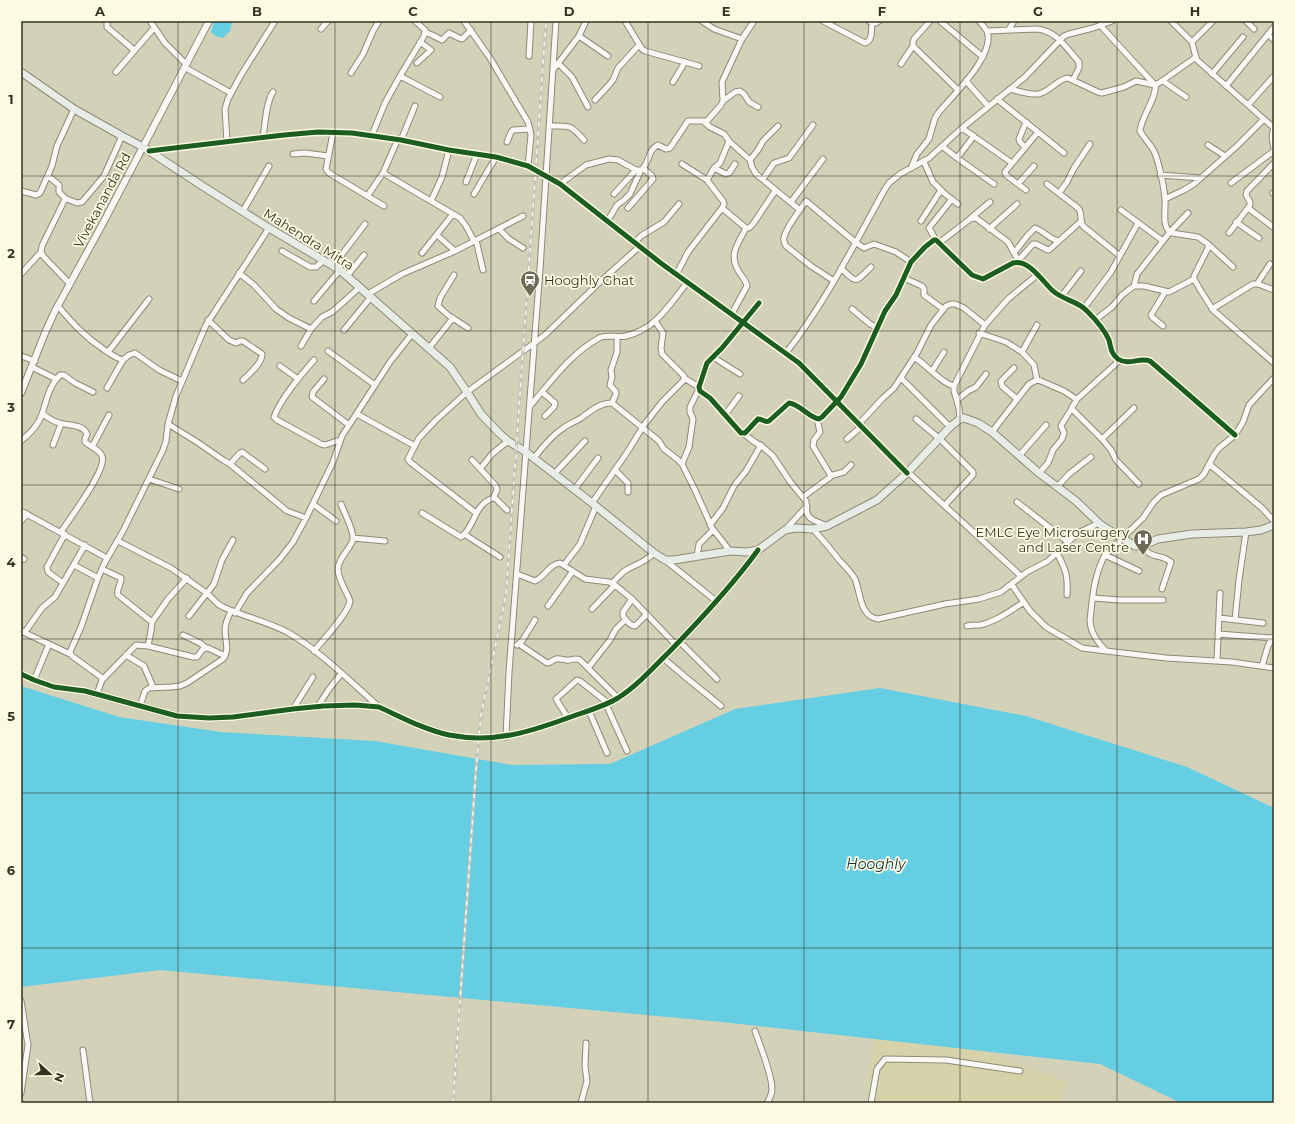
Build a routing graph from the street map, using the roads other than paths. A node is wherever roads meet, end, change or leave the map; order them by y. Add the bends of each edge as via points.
1 (107, 21) edge
2 (150, 21) edge
3 (209, 21) edge
4 (275, 21) edge
5 (328, 21) edge
6 (379, 21) edge
7 (416, 21) edge
8 (464, 21) edge
9 (471, 21) edge
10 (531, 21) edge
11 (556, 21) edge
12 (586, 21) edge
13 (625, 21) edge
14 (702, 21) edge
15 (754, 21) edge
16 (823, 21) edge
17 (879, 21) edge
18 (930, 21) edge
19 (940, 21) edge
20 (980, 21) edge
21 (1014, 21) edge
22 (1112, 21) edge
23 (1171, 21) edge
24 (1213, 21) edge
25 (1246, 21) edge
26 (870, 22) edge
27 (1100, 25) junction
28 (1274, 27) edge
29 (154, 28) junction
30 (321, 29) dead end
31 (470, 29) junction
32 (1009, 29) junction
33 (1254, 29) dead end
34 (987, 31) junction
35 (425, 32) junction
36 (1268, 34) junction
37 (579, 36) junction
38 (1242, 37) dead end
39 (742, 39) junction
40 (1274, 40) edge
41 (1060, 41) junction
42 (420, 42) junction
43 (1192, 42) junction
44 (639, 45) junction
45 (913, 46) junction
46 (134, 50) junction
47 (529, 56) dead end
48 (608, 56) dead end
49 (983, 57) junction
50 (1196, 57) junction
51 (685, 62) junction
52 (417, 63) dead end
53 (558, 63) junction
54 (901, 64) dead end
55 (185, 66) junction
56 (699, 66) dead end
57 (552, 70) junction
58 (116, 72) dead end
59 (21, 73) edge
60 (351, 73) dead end
61 (1212, 74) junction
62 (400, 76) junction
63 (1274, 76) edge
64 (1073, 80) junction
65 (966, 81) junction
66 (1163, 81) junction
67 (673, 82) dead end
68 (1155, 85) junction
69 (1226, 86) junction
70 (1010, 89) junction
71 (958, 90) junction
72 (273, 92) dead end
73 (231, 93) junction
74 (440, 97) dead end
75 (1186, 97) dead end
76 (997, 99) junction
77 (595, 100) dead end
78 (723, 101) junction
79 (1248, 105) junction
80 (414, 106) dead end
81 (988, 106) junction
82 (588, 107) dead end
83 (758, 107) dead end
84 (74, 108) junction
85 (1264, 120) junction
86 (703, 121) junction
87 (1026, 122) junction
88 (813, 125) dead end
89 (549, 126) junction
90 (778, 126) dead end
91 (1274, 127) edge
92 (962, 128) junction
93 (530, 129) junction
94 (1038, 132) junction
95 (333, 133) junction
96 (372, 135) junction
97 (122, 136) junction
98 (974, 136) junction
99 (263, 138) junction
100 (399, 139) junction
101 (584, 140) dead end
102 (729, 141) junction
103 (227, 142) junction
104 (507, 142) dead end
105 (1090, 144) dead end
106 (1208, 145) dead end
107 (942, 146) junction
108 (1025, 147) junction
109 (146, 149) junction
110 (449, 150) junction
111 (1274, 150) edge
112 (1064, 153) dead end
113 (292, 154) dead end
114 (477, 154) junction
115 (328, 156) junction
116 (1225, 156) junction
117 (496, 157) junction
118 (957, 158) junction
119 (823, 159) dead end
120 (750, 160) junction
121 (924, 162) junction
122 (1012, 163) junction
123 (1274, 163) edge
124 (682, 164) dead end
125 (735, 164) dead end
126 (269, 166) dead end
127 (528, 166) junction
128 (1034, 166) dead end
129 (714, 168) junction
130 (911, 168) junction
131 (640, 170) junction
132 (383, 173) junction
133 (1160, 174) junction
134 (546, 175) junction
135 (48, 176) junction
136 (1201, 178) junction
137 (762, 179) junction
138 (707, 180) junction
139 (466, 182) dead end
140 (1231, 183) dead end
141 (560, 184) junction
142 (994, 184) dead end
143 (1018, 184) junction
144 (1047, 184) dead end
145 (776, 190) junction
146 (941, 190) junction
147 (1026, 190) dead end
148 (21, 191) edge
149 (1059, 193) junction
150 (474, 194) dead end
151 (614, 194) dead end
152 (368, 196) junction
153 (66, 199) junction
154 (952, 199) junction
155 (1165, 199) junction
156 (430, 201) junction
157 (790, 202) junction
158 (990, 202) dead end
159 (679, 204) dead end
160 (958, 204) dead end
161 (1017, 204) dead end
162 (384, 206) dead end
163 (628, 208) dead end
164 (722, 208) junction
165 (1248, 208) junction
166 (800, 210) junction
167 (1121, 210) dead end
168 (243, 211) junction
169 (1188, 213) dead end
170 (453, 214) junction
171 (523, 216) dead end
172 (970, 219) junction
173 (920, 221) dead end
174 (607, 222) junction
175 (1080, 222) junction
176 (1236, 222) junction
177 (1138, 223) junction
178 (365, 224) dead end
179 (1273, 227) dead end
180 (269, 228) junction
181 (746, 228) junction
182 (499, 229) junction
183 (989, 229) junction
184 (1170, 232) junction
185 (1229, 233) dead end
186 (437, 235) junction
187 (1259, 238) dead end
188 (475, 240) junction
189 (1059, 241) junction
190 (1163, 241) junction
191 (855, 242) junction
192 (938, 242) junction
193 (634, 243) junction
194 (1208, 244) junction
195 (639, 246) junction
196 (523, 248) dead end
197 (282, 251) dead end
198 (455, 251) junction
199 (41, 252) junction
200 (1014, 253) junction
201 (422, 254) dead end
202 (364, 255) dead end
203 (1120, 256) junction
204 (324, 260) junction
205 (1018, 261) junction
206 (911, 262) junction
207 (1270, 264) dead end
208 (871, 267) dead end
209 (1233, 267) dead end
210 (337, 268) junction
211 (841, 268) junction
212 (483, 270) dead end
213 (1081, 271) dead end
214 (239, 273) junction
215 (21, 274) edge
216 (454, 274) dead end
217 (676, 274) junction
218 (1037, 275) junction
219 (347, 276) junction
220 (904, 278) junction
221 (1194, 279) junction
222 (834, 281) junction
223 (687, 283) junction
224 (70, 284) junction
225 (1256, 284) junction
226 (1134, 286) junction
227 (360, 287) junction
228 (1274, 290) edge
229 (1165, 292) junction
230 (369, 295) junction
231 (1062, 297) junction
232 (149, 299) dead end
233 (314, 300) dead end
234 (759, 303) dead end
235 (58, 306) junction
236 (1084, 308) junction
237 (852, 309) dead end
238 (943, 309) junction
239 (1212, 309) junction
240 (731, 315) junction
241 (453, 318) junction
242 (208, 320) junction
243 (1095, 320) junction
244 (655, 321) junction
245 (743, 324) junction
246 (985, 325) junction
247 (1037, 325) dead end
248 (1163, 326) dead end
249 (468, 328) dead end
250 (878, 328) junction
251 (311, 329) junction
252 (344, 330) dead end
253 (979, 333) junction
254 (412, 334) junction
255 (618, 337) junction
256 (534, 344) junction
257 (300, 346) dead end
258 (429, 348) junction
259 (328, 351) dead end
260 (108, 352) junction
261 (944, 352) dead end
262 (1022, 352) junction
263 (786, 353) junction
264 (21, 356) edge
265 (713, 357) junction
266 (914, 358) junction
267 (123, 360) junction
268 (314, 360) dead end
269 (1120, 360) junction
270 (1274, 363) edge
271 (33, 364) junction
272 (280, 366) dead end
273 (1014, 368) dead end
274 (932, 371) junction
275 (740, 374) dead end
276 (986, 374) dead end
277 (684, 378) junction
278 (900, 378) junction
279 (1274, 378) edge
280 (56, 379) junction
281 (298, 379) junction
282 (324, 379) dead end
283 (242, 380) dead end
284 (1037, 380) junction
285 (182, 381) junction
286 (375, 385) junction
287 (954, 386) junction
288 (107, 388) dead end
289 (699, 388) junction
290 (93, 392) dead end
291 (467, 392) junction
292 (542, 392) junction
293 (21, 393) edge
294 (740, 396) dead end
295 (1017, 399) junction
296 (957, 400) junction
297 (1076, 400) junction
298 (837, 402) junction
299 (612, 403) junction
300 (530, 407) junction
301 (1072, 408) junction
302 (1134, 408) dead end
303 (42, 414) junction
304 (357, 414) junction
305 (109, 415) dead end
306 (725, 415) junction
307 (545, 416) dead end
308 (817, 419) junction
309 (916, 419) dead end
310 (960, 419) junction
311 (61, 424) junction
312 (168, 424) junction
313 (348, 425) junction
314 (861, 425) junction
315 (1046, 425) dead end
316 (950, 427) junction
317 (642, 429) junction
318 (992, 432) junction
319 (743, 433) junction
320 (1235, 435) junction
321 (848, 439) dead end
322 (940, 439) junction
323 (1102, 439) junction
324 (340, 440) junction
325 (21, 441) edge
326 (508, 441) junction
327 (585, 441) dead end
328 (53, 445) dead end
329 (761, 445) junction
330 (415, 446) junction
331 (92, 447) junction
332 (526, 452) junction
333 (1019, 456) junction
334 (1091, 457) dead end
335 (534, 458) junction
336 (598, 458) dead end
337 (472, 460) dead end
338 (230, 464) junction
339 (682, 464) junction
340 (1209, 464) junction
341 (851, 465) dead end
342 (265, 469) dead end
343 (480, 469) junction
344 (615, 470) junction
345 (908, 472) junction
346 (1039, 473) junction
347 (554, 474) junction
348 (831, 476) junction
349 (149, 479) junction
350 (1139, 484) dead end
351 (1057, 487) junction
352 (179, 489) dead end
353 (574, 490) junction
354 (628, 492) dead end
355 (803, 497) junction
356 (493, 498) junction
357 (1017, 502) dead end
358 (313, 504) junction
359 (341, 504) dead end
360 (594, 505) junction
361 (946, 505) junction
362 (807, 506) junction
363 (507, 510) dead end
364 (21, 511) edge
365 (422, 513) dead end
366 (476, 513) junction
367 (27, 514) junction
368 (306, 518) junction
369 (21, 521) edge
370 (336, 521) dead end
371 (1274, 521) edge
372 (1099, 522) junction
373 (1274, 525) edge
374 (827, 526) junction
375 (711, 527) junction
376 (813, 529) junction
377 (785, 530) junction
378 (1246, 532) junction
379 (63, 533) junction
380 (464, 534) junction
381 (353, 538) junction
382 (1122, 538) junction
383 (233, 540) dead end
384 (118, 541) junction
385 (385, 541) dead end
386 (1068, 542) junction
387 (85, 545) junction
388 (1142, 546) junction
389 (758, 550) junction
390 (730, 551) junction
391 (654, 553) junction
392 (1057, 553) junction
393 (1105, 555) junction
394 (697, 556) junction
395 (500, 557) dead end
396 (107, 558) junction
397 (665, 560) junction
398 (74, 565) junction
399 (564, 565) junction
400 (102, 569) junction
401 (573, 571) junction
402 (1139, 571) dead end
403 (517, 574) junction
404 (1020, 576) junction
405 (98, 578) junction
406 (186, 578) junction
407 (63, 583) junction
408 (614, 584) junction
409 (1012, 585) junction
410 (1162, 588) dead end
411 (1220, 593) dead end
412 (208, 594) junction
413 (1068, 595) dead end
414 (1093, 598) junction
415 (632, 599) junction
416 (1163, 600) dead end
417 (716, 601) junction
418 (1024, 602) junction
419 (548, 606) dead end
420 (592, 609) dead end
421 (233, 612) junction
422 (647, 614) junction
423 (189, 616) dead end
424 (1218, 618) junction
425 (535, 620) dead end
426 (625, 620) junction
427 (1235, 620) junction
428 (152, 622) junction
429 (1262, 623) dead end
430 (966, 626) dead end
431 (23, 632) edge
432 (1218, 634) junction
433 (183, 635) dead end
434 (1273, 637) edge
435 (677, 643) junction
436 (49, 644) junction
437 (519, 644) junction
438 (148, 646) junction
439 (511, 646) junction
440 (206, 648) junction
441 (314, 651) junction
442 (1106, 651) junction
443 (70, 654) junction
444 (126, 655) junction
445 (225, 656) junction
446 (663, 658) junction
447 (1216, 661) junction
448 (1262, 666) junction
449 (588, 668) junction
450 (1274, 668) edge
451 (21, 674) edge
452 (341, 674) junction
453 (313, 676) dead end
454 (717, 679) dead end
455 (34, 680) junction
456 (102, 680) junction
457 (153, 687) junction
458 (97, 694) junction
459 (618, 698) junction
460 (607, 704) junction
461 (140, 706) junction
462 (318, 706) junction
463 (721, 706) dead end
464 (379, 707) junction
465 (293, 709) junction
466 (589, 711) junction
467 (568, 718) junction
468 (506, 736) junction
469 (627, 751) dead end
470 (607, 753) dead end
471 (21, 1001) edge
472 (755, 1032) dead end
473 (586, 1043) dead end
474 (83, 1050) dead end
475 (1020, 1071) dead end
476 (21, 1093) edge
477 (90, 1103) edge
478 (581, 1103) edge
479 (767, 1103) edge
480 (871, 1103) edge

1 - 46 street via 107,27
2 - 29 street
3 - 55 street, Vivekananda Rd
4 - 73 street
5 - 30 street
6 - 60 street
7 - 35 street
8 - 31 street
9 - 31 street
10 - 47 street
11 - 57 street
12 - 37 street
13 - 44 street
14 - 39 street via 714,29
15 - 39 street
16 - 26 street via 865,43 870,40
17 - 26 street
18 - 45 street via 914,39
19 - 49 street
20 - 34 street
21 - 32 street
22 - 27 street
23 - 43 street
24 - 43 street
25 - 33 street
27 - 41 street via 1069,34
27 - 68 street
28 - 36 street
29 - 46 street
29 - 55 street
31 - 35 street via 462,39 449,33 442,40
31 - 93 street via 526,117
32 - 34 street
32 - 41 street via 1043,30 1053,34
34 - 49 street
35 - 42 street
36 - 40 street
36 - 69 street
37 - 48 street
37 - 53 street
38 - 61 street
39 - 78 street via 722,82
41 - 64 street via 1079,62
41 - 70 street via 1030,73
42 - 52 street via 432,50
42 - 62 street
43 - 50 street
44 - 51 street via 645,51
44 - 77 street via 618,68 613,80
45 - 54 street
45 - 71 street
46 - 58 street
49 - 65 street
50 - 61 street
50 - 66 street
51 - 56 street
51 - 67 street
53 - 57 street
53 - 82 street via 572,77
55 - 73 street
55 - 109 street, Vivekananda Rd
57 - 89 street
59 - 84 main road, Mahendra Mitra
61 - 69 street
62 - 74 street
62 - 96 street via 381,110
63 - 79 street
64 - 68 street via 1102,93 1136,81
64 - 70 street via 1064,78 1038,94
65 - 71 street
65 - 81 street
66 - 68 street
66 - 75 street
68 - 133 street via 1155,93 1142,120 1140,131 1154,150
69 - 79 street
70 - 76 street
71 - 130 street via 935,118 929,139 917,154
72 - 99 street
73 - 103 street via 225,109
76 - 81 street
76 - 87 street
78 - 83 street via 735,92 740,92
78 - 86 street via 710,118
79 - 85 street
80 - 100 street
81 - 92 street
84 - 97 main road, Mahendra Mitra
84 - 135 street via 57,146
85 - 91 street
85 - 116 street
86 - 102 street via 724,134
86 - 131 street via 688,121 670,148 655,146
87 - 94 street
87 - 108 street via 1019,139
88 - 137 street via 789,158 774,163
89 - 101 street via 570,126
89 - 134 street
90 - 120 street via 763,141
91 - 111 street
92 - 98 street
92 - 107 street
93 - 104 street via 512,131
93 - 127 street
94 - 108 street
94 - 112 street
95 - 96 street
95 - 99 street via 318,132
95 - 115 street
96 - 100 street
97 - 109 main road, Mahendra Mitra
97 - 153 street via 104,176 82,202
98 - 118 street
98 - 122 street
99 - 103 street
100 - 110 street
100 - 132 street
102 - 120 street
102 - 129 street via 720,163
103 - 109 street
105 - 149 street
106 - 116 street
107 - 118 street
107 - 121 street
108 - 122 street
109 - 168 main road, Mahendra Mitra
109 - 224 street, Vivekananda Rd
110 - 114 street
110 - 156 street via 442,176
111 - 140 street
113 - 115 street
114 - 117 street
114 - 139 street
115 - 152 street via 326,169 329,173
116 - 136 street
117 - 127 street
117 - 150 street
118 - 142 street
119 - 157 street
120 - 137 street via 753,169
121 - 130 street
121 - 146 street via 933,182
122 - 143 street via 1005,170 1005,174
123 - 165 street via 1247,191 1246,195 1250,202
124 - 138 street
125 - 129 street via 726,174
126 - 168 street
127 - 134 street
128 - 143 street
129 - 138 street
130 - 191 street via 889,183
131 - 141 street via 618,160 609,159 586,165
131 - 151 street
131 - 163 street via 653,179
131 - 174 street via 630,194 617,205
132 - 152 street
132 - 156 street
133 - 136 street
133 - 155 street
134 - 141 street
134 - 256 street
135 - 148 street via 40,193
135 - 153 street via 59,185 59,192
136 - 155 street via 1190,187
137 - 145 street
138 - 164 street via 723,200
141 - 174 street
143 - 147 street
144 - 149 street
145 - 157 street
145 - 181 street via 751,227
146 - 154 street
146 - 173 street
149 - 175 street via 1080,210
152 - 162 street
153 - 199 street via 45,238
154 - 160 street
154 - 192 street via 929,228
155 - 184 street via 1166,225
156 - 170 street
157 - 166 street
158 - 172 street
159 - 193 street via 664,222
161 - 183 street
164 - 181 street
164 - 217 street via 688,252
165 - 176 street
165 - 179 street
166 - 191 street via 806,201
166 - 222 street via 783,242 811,266
167 - 177 street
168 - 180 main road, Mahendra Mitra
169 - 184 street
170 - 186 street
170 - 188 street via 463,221
171 - 182 street
172 - 183 street via 976,218
172 - 192 street
174 - 193 street
175 - 189 street
175 - 203 street
176 - 185 street
176 - 187 street
177 - 190 street
177 - 203 street
178 - 210 street
180 - 204 main road, Mahendra Mitra
180 - 214 street
181 - 240 street via 733,256 747,286
182 - 188 street
182 - 196 street
183 - 200 street via 1008,242
184 - 190 street
184 - 194 street via 1198,237
186 - 198 street
186 - 201 street
188 - 198 street
188 - 212 street
189 - 200 street via 1035,228
189 - 205 street via 1050,250 1034,243
190 - 226 street via 1137,274
191 - 206 street via 864,248 874,244 896,252
191 - 211 street
192 - 205 street via 978,278 984,279
192 - 206 street via 932,241
193 - 195 street
194 - 209 street
194 - 221 street
195 - 217 street
195 - 256 street
197 - 204 street via 310,267 316,267
198 - 230 street via 402,274
199 - 215 street
199 - 224 street
200 - 205 street
202 - 219 street
203 - 236 street
204 - 210 main road, Mahendra Mitra
205 - 218 street
206 - 220 street
207 - 225 street
208 - 211 street via 858,280 852,279
210 - 219 main road, Mahendra Mitra
210 - 233 street
211 - 222 street
213 - 231 street
214 - 242 street
214 - 251 street via 276,309
216 - 241 street via 438,303 440,309
217 - 223 street
218 - 231 street
218 - 246 street via 1008,299
219 - 227 main road, Mahendra Mitra
220 - 238 street via 922,286 924,295
220 - 250 street
221 - 229 street
221 - 239 street
222 - 263 street via 820,307
223 - 240 street
223 - 244 street via 668,309
224 - 235 street, Vivekananda Rd
225 - 228 street
225 - 239 street
226 - 229 street
226 - 243 street
227 - 230 main road, Mahendra Mitra
227 - 251 street
229 - 248 street via 1151,315
230 - 252 street
230 - 254 main road, Mahendra Mitra
231 - 236 street
232 - 260 street
234 - 245 street
235 - 260 street via 80,331
235 - 271 street, Vivekananda Rd
236 - 243 street
237 - 250 street
238 - 246 street via 955,304
238 - 266 street via 931,325
239 - 270 street
240 - 245 street
241 - 249 street
241 - 258 street
242 - 283 street via 229,340 236,343 243,341 262,354 260,362
242 - 285 street
243 - 269 street via 1109,341 1112,352
244 - 255 street via 643,330
244 - 277 street via 664,333 662,354
245 - 263 street
245 - 265 street
246 - 253 street
247 - 262 street
250 - 298 street via 861,364
251 - 257 street
253 - 262 street via 1006,342
253 - 287 street
254 - 258 main road, Mahendra Mitra
254 - 286 street
255 - 292 street via 602,336 584,348 554,376
255 - 299 street via 617,352 611,370 610,385 616,392
256 - 291 street
256 - 300 street
258 - 291 main road, Mahendra Mitra via 450,367
259 - 286 street
260 - 267 street
261 - 274 street
262 - 284 street via 1036,368
263 - 298 street
264 - 271 street
265 - 275 street
265 - 289 street via 705,366
266 - 274 street
266 - 278 street
267 - 285 street via 129,354 135,353
267 - 288 street
268 - 281 street
269 - 297 street
269 - 320 street via 1129,363 1150,361
271 - 280 street
271 - 293 street, Vivekananda Rd
272 - 281 street
273 - 295 street via 1001,384
274 - 287 street via 947,384
276 - 296 street via 976,387
277 - 289 street
277 - 317 street
278 - 314 street
278 - 316 street
279 - 320 street via 1249,406
280 - 290 street via 60,375 64,376
280 - 303 street via 48,393
281 - 324 street via 280,404 275,418 321,444
282 - 313 street via 312,397
284 - 295 street via 1029,384
284 - 297 street via 1064,390
285 - 312 street
286 - 304 street
287 - 296 street
289 - 306 street
289 - 339 street via 690,407 693,419
291 - 326 main road, Mahendra Mitra via 480,414
291 - 330 street via 424,432
292 - 300 street
292 - 307 street via 555,404
294 - 306 street
295 - 318 street
296 - 310 street
297 - 301 street
298 - 308 street
298 - 314 street
299 - 317 street
299 - 335 street via 602,404 562,428
300 - 332 street
301 - 323 street
301 - 346 street via 1061,426 1064,434 1062,439
302 - 323 street
303 - 311 street
303 - 325 street via 37,425
304 - 313 street
304 - 330 street
305 - 331 street
306 - 319 street
308 - 319 street via 789,403 769,422 758,419
308 - 348 street via 820,432 813,446
309 - 322 street
310 - 316 main road
310 - 318 main road via 969,419
311 - 328 street
311 - 331 street via 84,430 87,434 86,442
312 - 338 street
312 - 349 street via 163,450
313 - 324 street
314 - 321 street
314 - 345 street
315 - 333 street
316 - 322 main road
317 - 339 street via 659,441 664,449
317 - 344 street
318 - 333 main road
319 - 329 street
320 - 340 street via 1219,448
322 - 345 main road
322 - 361 street via 973,473
323 - 350 street via 1116,460
324 - 358 street via 333,462
326 - 332 main road, Mahendra Mitra
326 - 343 street via 492,454
327 - 347 street
329 - 355 street via 773,456
329 - 375 street
330 - 366 street via 408,459 410,462
331 - 379 street via 103,458 99,473
332 - 335 main road, Mahendra Mitra
332 - 403 street
333 - 346 main road
334 - 351 street
335 - 347 main road, Mahendra Mitra
336 - 353 street
337 - 343 street
338 - 342 street via 242,452
338 - 368 street via 287,511
339 - 375 street
340 - 371 street
340 - 382 street via 1199,479 1161,495 1143,518
341 - 348 street via 844,472
343 - 356 street via 496,486
344 - 354 street via 628,483
344 - 360 street
345 - 361 street
345 - 374 main road via 877,500
346 - 351 main road
347 - 353 main road, Mahendra Mitra
348 - 355 street
349 - 352 street
349 - 384 street
351 - 372 main road
353 - 360 main road, Mahendra Mitra
355 - 362 street
356 - 363 street
356 - 366 street
357 - 386 street
358 - 368 street
358 - 370 street
359 - 381 street
360 - 391 main road, Mahendra Mitra
360 - 399 street via 580,544
361 - 404 street
362 - 374 street via 810,517
362 - 377 street
364 - 367 street
365 - 380 street via 459,536
366 - 380 street
367 - 369 street
367 - 379 street
368 - 421 street via 289,548
372 - 382 main road
372 - 386 street via 1078,533
373 - 378 main road
374 - 376 main road
375 - 390 street
375 - 394 street via 699,544
376 - 377 main road
376 - 409 street via 852,575 863,608 874,619 992,596
377 - 389 main road
378 - 388 main road via 1192,534 1158,539
378 - 427 street
379 - 387 street
379 - 407 street via 47,568 48,572
380 - 395 street
381 - 385 street
381 - 441 street via 338,568 349,605
382 - 388 main road via 1135,546
382 - 393 street
383 - 412 street
384 - 396 street
384 - 406 street via 172,568
386 - 392 street
387 - 396 street
387 - 398 street
388 - 410 street via 1147,553 1171,562
389 - 390 main road
389 - 417 street
390 - 394 main road
391 - 397 main road, Mahendra Mitra
391 - 408 street via 644,562 624,572
392 - 404 street via 1048,561
392 - 413 street via 1067,576
393 - 402 street
393 - 414 street
394 - 397 main road
396 - 400 street
397 - 417 street
398 - 405 street
398 - 407 street
399 - 401 street
399 - 403 street via 554,565 535,581
400 - 405 street
400 - 428 street via 121,578 118,595
401 - 408 street via 585,578
401 - 419 street
403 - 439 street
404 - 409 street
405 - 443 street
406 - 412 street
406 - 428 street
407 - 431 street via 53,600 42,608
408 - 415 street
408 - 420 street
409 - 418 street
411 - 424 street
412 - 421 street via 218,604
412 - 423 street
414 - 416 street
414 - 442 street via 1090,626 1096,640
415 - 422 street
415 - 426 street via 623,612
417 - 435 street
418 - 430 street via 991,621
418 - 442 street via 1034,617 1046,627 1082,648
421 - 441 street via 288,632
421 - 445 street via 226,625
422 - 426 street via 635,626
422 - 435 street
424 - 427 street
424 - 432 street
425 - 437 street
426 - 449 street
427 - 429 street
428 - 438 street
431 - 436 street
432 - 434 street
432 - 447 street
433 - 440 street
434 - 448 street
435 - 446 street
435 - 454 street
436 - 443 street
436 - 455 street
437 - 439 street
437 - 449 street via 547,663 557,659 567,661 577,658
438 - 440 street via 195,657
438 - 444 street via 136,645
439 - 468 street
440 - 445 street
441 - 452 street
442 - 447 street
443 - 456 street via 98,674
444 - 456 street
444 - 457 street via 144,666
445 - 457 street via 187,683 180,686
446 - 459 street
446 - 463 street
447 - 448 street
448 - 450 street
449 - 459 street
451 - 455 street
452 - 462 street
452 - 464 street
453 - 465 street
455 - 458 street via 54,687
456 - 458 street
457 - 461 street via 145,691
458 - 461 street
459 - 460 street
460 - 466 street
460 - 467 street via 577,680 556,699
460 - 469 street
461 - 465 street via 177,716 209,718
462 - 464 street
462 - 465 street
464 - 468 street via 450,735 470,738
466 - 467 street
466 - 470 street
467 - 468 street via 527,733
471 - 476 street via 28,1045
472 - 479 street via 771,1080 772,1092
473 - 478 street via 584,1062 587,1081
474 - 477 street
475 - 480 street via 946,1060 885,1059 878,1069

